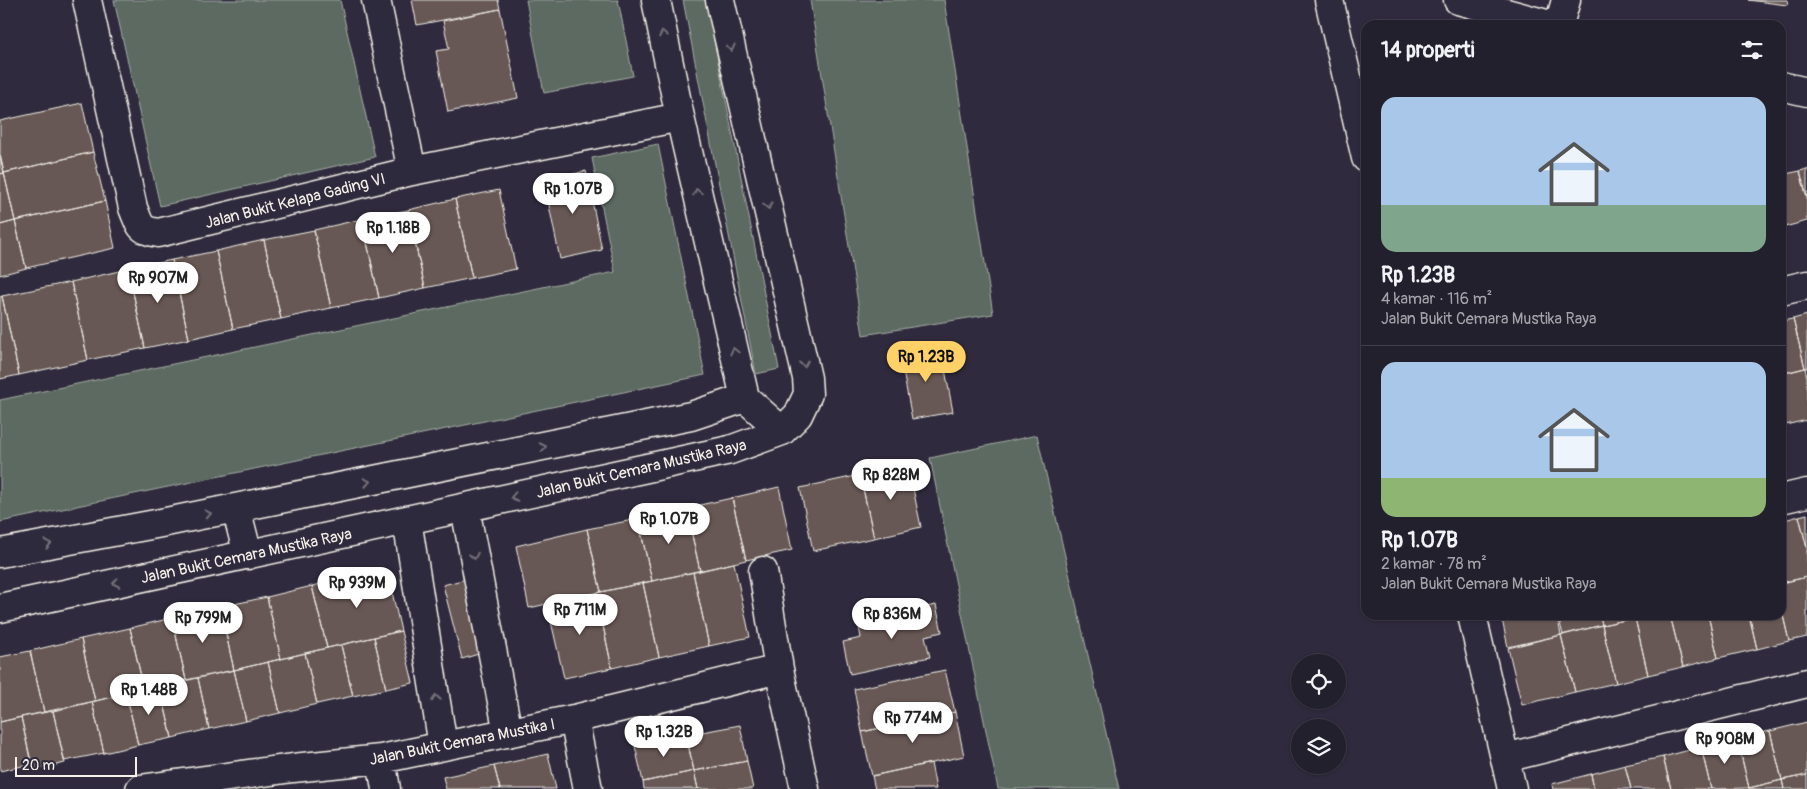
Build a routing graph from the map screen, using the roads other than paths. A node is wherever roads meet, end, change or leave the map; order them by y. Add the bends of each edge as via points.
1 (87, 0) edge
2 (376, 0) edge
3 (656, 0) edge
4 (720, 0) edge
5 (1329, 0) edge
6 (1458, 0) edge
7 (1566, 0) edge
8 (1532, 20) edge
9 (1560, 20) edge
10 (680, 117) junction
11 (1361, 137) edge
12 (412, 171) junction
13 (1807, 285) edge
14 (1786, 290) edge
15 (746, 398) junction
16 (782, 431) junction
17 (1807, 494) edge
18 (1786, 498) edge
19 (236, 508) junction
20 (465, 508) junction
21 (407, 520) junction
22 (0, 553) edge
23 (248, 555) junction
24 (763, 571) dead end
25 (0, 608) edge
26 (1473, 620) edge
27 (779, 669) junction
28 (1807, 683) edge
29 (574, 719) junction
30 (508, 733) junction
31 (443, 746) junction
32 (1505, 758) junction
33 (381, 759) junction
34 (140, 789) edge
35 (386, 789) edge
36 (588, 789) edge
37 (805, 789) edge
38 (1512, 789) edge

1 - 12 street, Jalan Bukit Kelapa Gading VI via 132,208 146,231 158,233
2 - 12 street
10 -> 3 street
4 -> 16 street via 807,378 808,394 798,415
5 - 11 street
6 - 8 street
7 - 9 street
10 - 12 street, Jalan Bukit Kelapa Gading VI
15 -> 10 street
13 - 14 street
15 - 16 street
19 -> 15 street via 692,416
16 -> 20 street, Jalan Bukit Cemara Mustika Raya via 730,450
17 - 18 street
22 -> 19 street
19 - 23 street
20 - 21 street, Jalan Bukit Cemara Mustika Raya
20 -> 30 street
21 - 23 street, Jalan Bukit Cemara Mustika Raya
31 -> 21 street
23 -> 25 street, Jalan Bukit Cemara Mustika Raya
24 - 27 street
26 - 32 street
27 - 29 street, Jalan Bukit Cemara Mustika I
27 - 37 street
28 - 32 street
29 - 30 street, Jalan Bukit Cemara Mustika I
29 - 36 street
30 - 31 street, Jalan Bukit Cemara Mustika I
31 - 33 street, Jalan Bukit Cemara Mustika I
32 - 38 street
33 - 34 street, Jalan Bukit Cemara Mustika I
33 - 35 street

